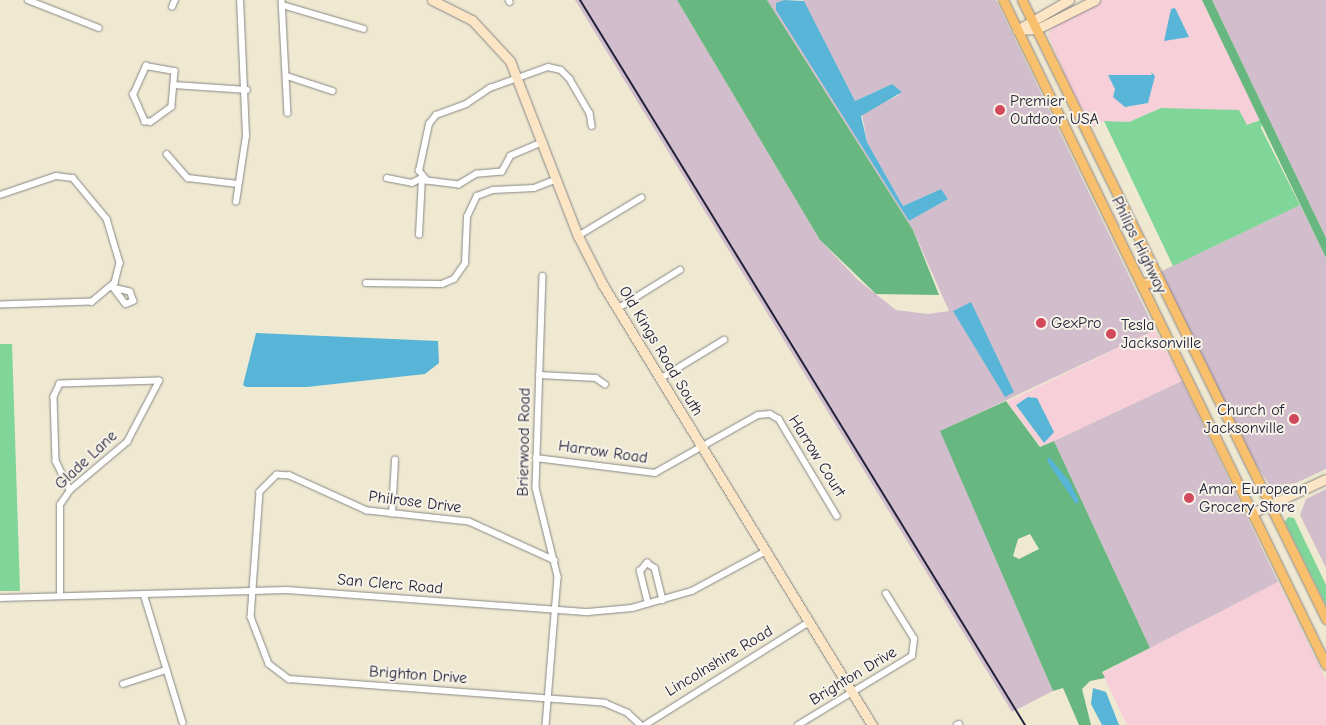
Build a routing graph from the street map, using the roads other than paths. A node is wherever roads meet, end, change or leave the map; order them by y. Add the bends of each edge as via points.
1 (28, 0) edge
2 (175, 0) edge
3 (240, 0) edge
4 (432, 0) edge
5 (1003, 0) edge
6 (1022, 0) edge
7 (1069, 0) edge
8 (1095, 0) edge
9 (282, 2) edge
10 (172, 7) dead end
11 (1031, 19) junction
12 (100, 28) dead end
13 (364, 28) dead end
14 (1036, 29) junction
15 (1017, 30) junction
16 (287, 76) junction
17 (519, 78) junction
18 (174, 85) junction
19 (246, 90) junction
20 (333, 91) dead end
21 (288, 113) dead end
22 (592, 126) dead end
23 (1084, 126) junction
24 (1068, 134) junction
25 (544, 142) junction
26 (167, 154) dead end
27 (387, 178) dead end
28 (422, 178) junction
29 (557, 179) junction
30 (238, 184) junction
31 (0, 195) edge
32 (641, 198) dead end
33 (236, 202) dead end
34 (419, 235) dead end
35 (578, 236) junction
36 (680, 270) dead end
37 (543, 276) dead end
38 (1140, 282) junction
39 (366, 283) dead end
40 (1161, 284) junction
41 (0, 304) edge
42 (617, 309) junction
43 (724, 340) dead end
44 (539, 375) junction
45 (660, 379) junction
46 (605, 384) dead end
47 (770, 414) joint
48 (703, 449) junction
49 (536, 458) junction
50 (395, 460) dead end
51 (271, 477) joint
52 (1326, 479) edge
53 (70, 490) junction
54 (1270, 505) junction
55 (1252, 513) junction
56 (392, 514) junction
57 (837, 516) dead end
58 (766, 552) junction
59 (555, 561) junction
60 (251, 590) junction
61 (144, 594) junction
62 (886, 594) dead end
63 (60, 596) junction
64 (0, 598) edge
65 (664, 600) junction
66 (648, 604) junction
67 (555, 611) junction
68 (1326, 619) edge
69 (809, 622) junction
70 (1326, 665) edge
71 (166, 670) junction
72 (123, 684) dead end
73 (852, 692) junction
74 (548, 698) junction
75 (182, 722) dead end
76 (546, 725) edge
77 (643, 725) edge
78 (798, 725) edge
79 (872, 725) edge

1 - 12 street
2 - 10 street
3 - 19 street
4 - 17 street, Old Kings Road South via 483,30
5 - 15 main road, Philips Highway
6 - 11 main road, Philips Highway
7 - 11 street
8 - 14 street
9 - 13 street
9 - 16 street
11 - 14 main road, Philips Highway
11 - 15 street
14 - 15 street
14 - 23 main road, Philips Highway
15 - 24 main road, Philips Highway
16 - 20 street
16 - 21 street
17 - 22 street via 548,67 561,70 590,112
17 - 25 street, Old Kings Road South
17 - 28 street via 436,114 429,124 419,171
18 - 18 street via 175,71 146,66 133,95 145,122 166,114 173,101
18 - 19 street
19 - 30 street via 245,158
23 - 24 main road
23 - 40 main road, Philips Highway
24 - 38 main road, Philips Highway
25 - 28 street via 510,156 498,173 477,174 459,185
25 - 29 street, Old Kings Road South
26 - 30 street via 188,178
27 - 28 street via 412,183
28 - 34 street
29 - 35 street, Old Kings Road South
29 - 39 street via 534,188 493,190 477,196 467,217 465,263 454,279 442,284
30 - 33 street
31 - 41 street via 56,176 80,183 105,216 115,239 120,263 115,288 85,304
32 - 35 street
35 - 42 street, Old Kings Road South
36 - 42 street
37 - 44 street, Brierwood Road
38 - 40 main road
38 - 55 main road, Philips Highway
40 - 54 main road, Philips Highway
42 - 45 street, Old Kings Road South
43 - 45 street
44 - 46 street via 596,378
44 - 49 street, Brierwood Road
45 - 48 street, Old Kings Road South
47 - 48 street, Harrow Road via 758,415
47 - 57 street, Harrow Court via 779,419
48 - 49 street, Harrow Road via 672,467 642,475
48 - 58 street, Old Kings Road South
49 - 59 street, Brierwood Road via 536,500
50 - 56 street
51 - 56 street, Philrose Drive via 290,476 353,508
51 - 60 street, Brighton Drive via 260,492
52 - 54 street
53 - 53 street, Glade Lane via 56,461 54,398 60,384 159,381 127,442
53 - 63 street, Glade Lane via 58,516
54 - 55 street
54 - 68 main road, Philips Highway
55 - 70 main road, Philips Highway
56 - 59 street, Philrose Drive via 469,522
58 - 65 street, San Clerc Road via 718,580
58 - 69 street, Old Kings Road South
59 - 67 street, Brierwood Road
60 - 61 street, San Clerc Road
60 - 67 street, San Clerc Road
60 - 74 street, Brighton Drive via 252,617 265,656 278,674 289,679
61 - 63 street, San Clerc Road
61 - 71 street
62 - 73 street, Brighton Drive via 914,639 915,650
63 - 64 street, San Clerc Road
65 - 66 street, San Clerc Road
65 - 66 street via 655,568 647,564 640,570
66 - 67 street, San Clerc Road via 614,610
67 - 74 street, Brierwood Road
69 - 73 street, Old Kings Road South
69 - 77 street, Lincolnshire Road
71 - 72 street
71 - 75 street
73 - 78 street, Brighton Drive
73 - 79 street, Old Kings Road South
74 - 76 street, Brierwood Road
74 - 77 street, Brighton Drive via 616,706

